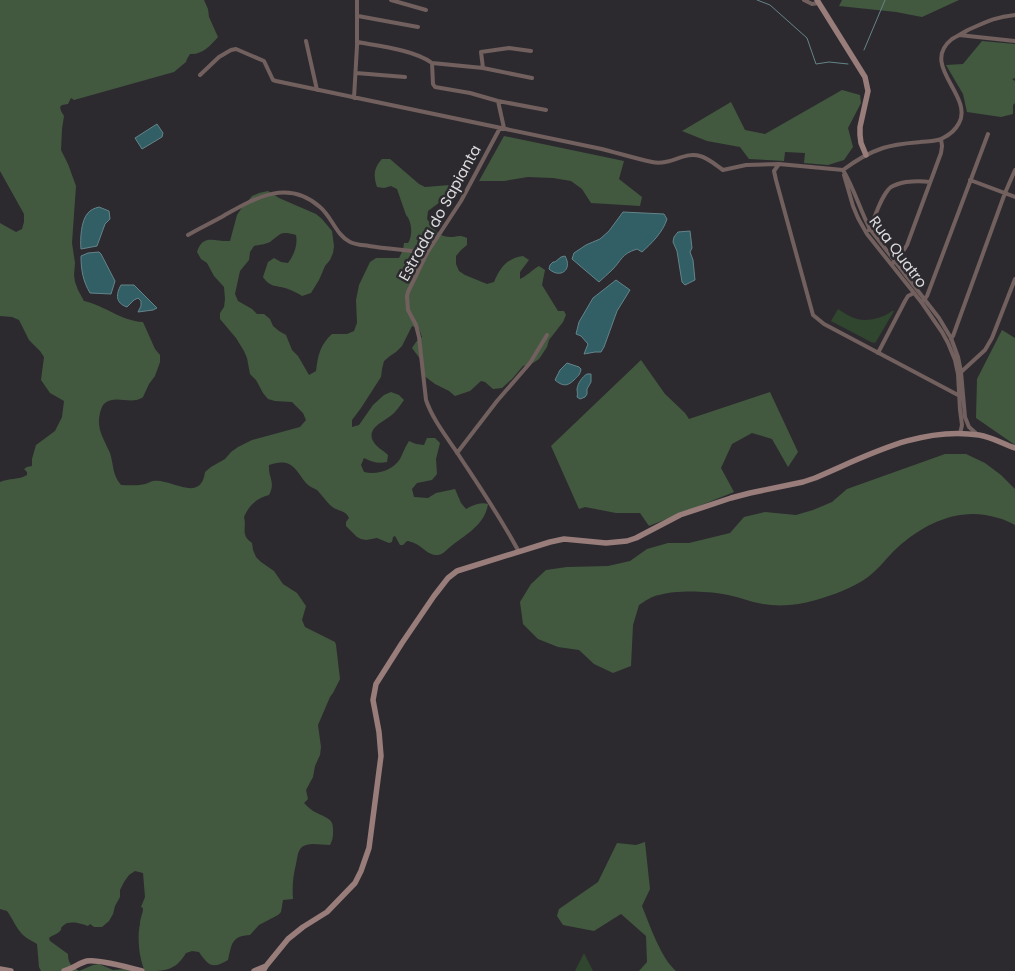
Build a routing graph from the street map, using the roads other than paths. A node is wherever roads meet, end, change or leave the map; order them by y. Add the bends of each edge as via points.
1 (357, 0) edge
2 (391, 0) edge
3 (804, 0) edge
4 (818, 2) edge
5 (426, 10) dead end
6 (1015, 15) edge
7 (358, 16) junction
8 (418, 27) dead end
9 (959, 35) junction
10 (1015, 39) edge
11 (306, 42) dead end
12 (357, 42) junction
13 (531, 52) dead end
14 (432, 63) junction
15 (483, 68) junction
16 (356, 73) junction
17 (200, 75) dead end
18 (404, 77) dead end
19 (532, 78) dead end
20 (317, 90) junction
21 (354, 98) junction
22 (498, 101) junction
23 (546, 110) dead end
24 (502, 128) junction
25 (988, 134) dead end
26 (941, 139) junction
27 (866, 155) junction
28 (779, 164) junction
29 (843, 170) junction
30 (1015, 170) edge
31 (970, 180) junction
32 (930, 182) junction
33 (1005, 194) junction
34 (1015, 197) edge
35 (868, 232) junction
36 (188, 235) dead end
37 (426, 253) junction
38 (893, 263) junction
39 (1015, 279) edge
40 (914, 293) junction
41 (923, 301) junction
42 (547, 336) dead end
43 (951, 338) junction
44 (948, 343) junction
45 (878, 353) junction
46 (959, 373) junction
47 (958, 395) junction
48 (960, 434) junction
49 (978, 434) junction
50 (1015, 448) edge
51 (457, 453) junction
52 (519, 552) junction
53 (264, 968) edge
54 (0, 969) edge
55 (11, 971) edge
56 (64, 971) edge
57 (142, 971) edge
58 (254, 971) edge

1 - 7 street
2 - 5 street
3 - 4 street via 812,4
4 - 27 main road via 865,77 868,92 860,136
6 - 9 street via 991,19
7 - 8 street
7 - 12 street
9 - 10 street
9 - 26 street via 945,47 942,63 960,101 962,116 953,131
11 - 20 street
12 - 14 street via 418,55
12 - 16 street
13 - 15 street via 509,48 481,52
14 - 15 street
14 - 22 street via 435,87
15 - 19 street
16 - 18 street
16 - 21 street
17 - 20 street, Estrada do Sapianta via 219,57 236,49 264,61 274,81
20 - 21 street, Estrada do Sapianta
21 - 24 street, Estrada do Sapianta
22 - 23 street
22 - 24 street
24 - 28 street, Estrada do Sapianta via 662,163 693,155 723,170 746,165
24 - 37 street, Estrada do Sapianta via 461,201
25 - 31 street
26 - 27 street via 884,148
26 - 32 street via 941,153
27 - 29 street
28 - 29 street, Estrada do Sapianta
28 - 45 street via 774,171 776,180 814,315 824,324
29 - 35 street, Rua Quatro via 852,206
30 - 33 street
31 - 33 street
31 - 41 street
32 - 35 street via 915,181 892,186 884,195
32 - 38 street via 907,245
33 - 34 street
33 - 43 street
35 - 38 street, Rua Quatro
36 - 37 street via 261,197 286,192 305,197 320,207 342,236 352,243
37 - 51 street, Estrada do Sapianta via 408,292 408,310 419,337 426,400
38 - 40 street, Rua Quatro
38 - 41 street, Rua Quatro
39 - 46 street via 985,350
40 - 41 street, Rua Quatro
40 - 45 street via 905,301
41 - 43 street, Rua Quatro
41 - 44 street, Rua Quatro
42 - 51 street via 530,364
43 - 44 street
43 - 46 street, Rua Quatro via 958,356
44 - 46 street, Rua Quatro
45 - 47 street
46 - 47 street, Rua Quatro
46 - 49 street, Rua Quatro via 965,417 969,427
47 - 48 street, Rua Quatro via 962,424
48 - 49 main road
48 - 52 main road via 898,443 803,482 731,498 680,515 627,541 606,543 564,539
49 - 50 main road
51 - 52 street, Estrada do Sapianta
52 - 53 main road via 467,567 448,578 376,684 373,700 381,756 363,867 355,883 327,912 288,939
53 - 58 main road
54 - 55 main road
56 - 57 main road via 91,961

